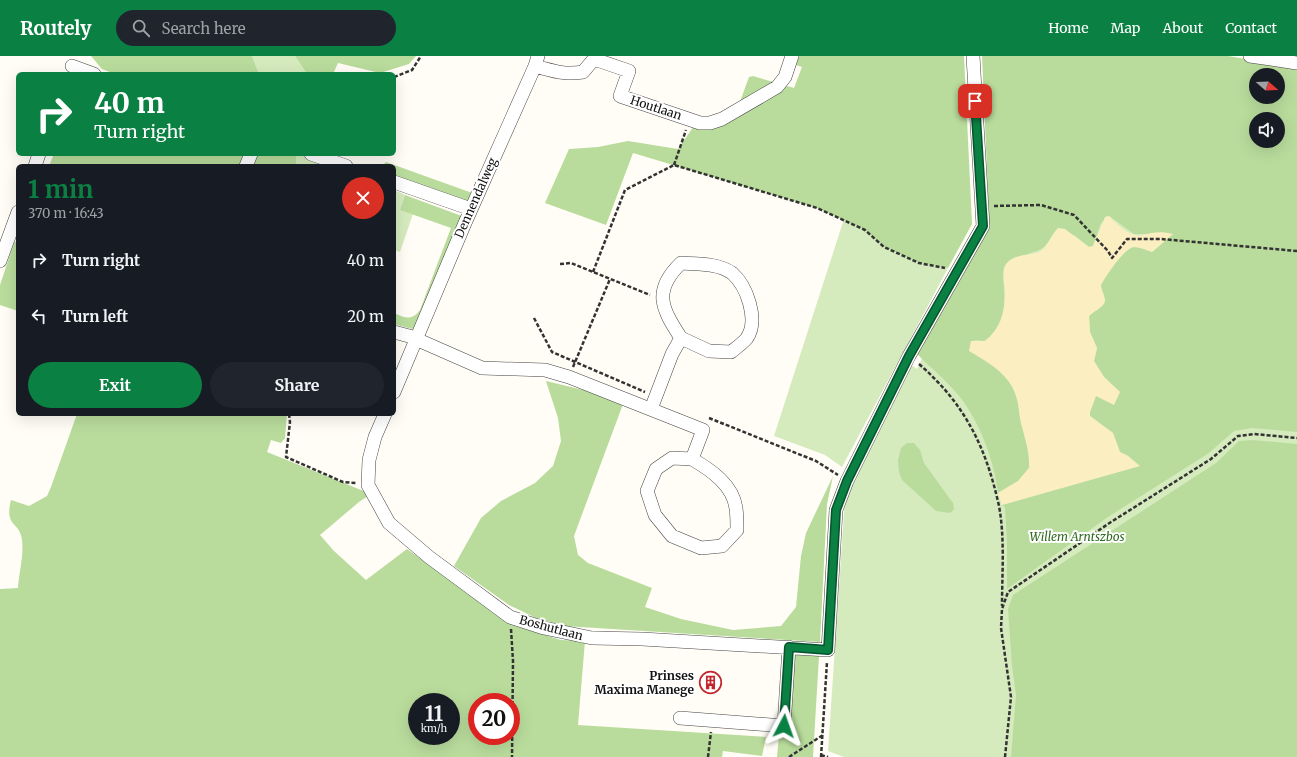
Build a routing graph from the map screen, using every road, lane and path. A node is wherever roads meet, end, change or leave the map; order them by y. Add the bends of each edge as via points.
1 (421, 56) edge
2 (792, 56) edge
3 (973, 56) edge
4 (1250, 56) edge
5 (536, 61) edge
6 (1297, 63) edge
7 (72, 65) edge
8 (89, 72) edge
9 (396, 76) edge
10 (690, 119) junction
11 (317, 156) edge
12 (340, 164) edge
13 (674, 165) junction
14 (396, 183) edge
15 (982, 206) junction
16 (471, 208) junction
17 (16, 216) edge
18 (10, 230) edge
19 (1297, 252) edge
20 (0, 261) edge
21 (560, 264) dead end
22 (958, 270) junction
23 (593, 272) junction
24 (610, 279) junction
25 (662, 300) junction
26 (534, 318) dead end
27 (396, 333) edge
28 (681, 338) junction
29 (415, 340) junction
30 (909, 356) junction
31 (576, 361) junction
32 (569, 376) junction
33 (396, 387) edge
34 (654, 403) junction
35 (290, 416) edge
36 (384, 416) edge
37 (707, 418) dead end
38 (1297, 438) edge
39 (692, 459) junction
40 (847, 481) junction
41 (368, 485) junction
42 (1002, 608) junction
43 (510, 617) junction
44 (789, 647) junction
45 (828, 650) junction
46 (680, 718) dead end
47 (712, 721) junction
48 (823, 735) junction
49 (821, 756) edge
50 (512, 757) edge
51 (708, 757) edge
52 (789, 757) edge
53 (828, 757) edge
54 (1005, 757) edge

1 - 9 path via 412,70
2 - 10 lane, Houtlaan via 785,77 777,87 722,119 710,123
3 - 15 lane
4 - 6 lane
5 - 10 lane, Houtlaan via 555,72 569,74 583,72 594,59 629,71 620,96
5 - 16 lane, Dennendalweg
7 - 8 lane
10 - 13 path
11 - 12 lane
13 - 22 path via 817,208 865,230 884,247 919,263
13 - 23 path via 625,190
14 - 16 lane
15 - 19 path via 1041,205 1074,215 1108,250 1112,258 1127,239 1161,239
15 - 22 lane via 983,226
16 - 29 lane, Dennendalweg
17 - 18 lane
18 - 20 lane
21 - 23 path via 571,263
22 - 30 lane
23 - 24 path
24 - 25 path
24 - 31 path
25 - 28 lane via 666,316
25 - 28 lane via 668,276 681,263 710,264 732,273 747,294 752,317 747,337 731,352 709,351
26 - 31 path via 552,352
27 - 29 lane
28 - 34 lane via 672,354
29 - 32 lane via 482,368 545,370
29 - 33 lane
30 - 40 lane
30 - 42 path via 934,377 955,400 980,446 999,507
31 - 32 path
31 - 34 path
32 - 34 lane
34 - 39 lane via 702,430
35 - 41 path via 286,457 343,482
36 - 41 lane via 369,460
37 - 40 path via 816,461
38 - 42 path via 1254,434 1238,436 1211,459 1111,522 1008,592
39 - 39 lane via 672,458 656,468 647,491 655,515 672,536 701,548 722,546 737,530 736,507 727,488 713,471
40 - 45 lane via 836,510
41 - 43 lane, Boshutlaan via 389,523 429,557
42 - 54 path via 1001,628 1011,697
43 - 44 lane, Boshutlaan via 544,628 592,638
43 - 50 path via 514,661
44 - 45 lane, Boshutlaan
44 - 47 lane via 784,726
45 - 48 path
46 - 47 lane
47 - 51 path
48 - 49 path
48 - 52 path
49 - 53 path

